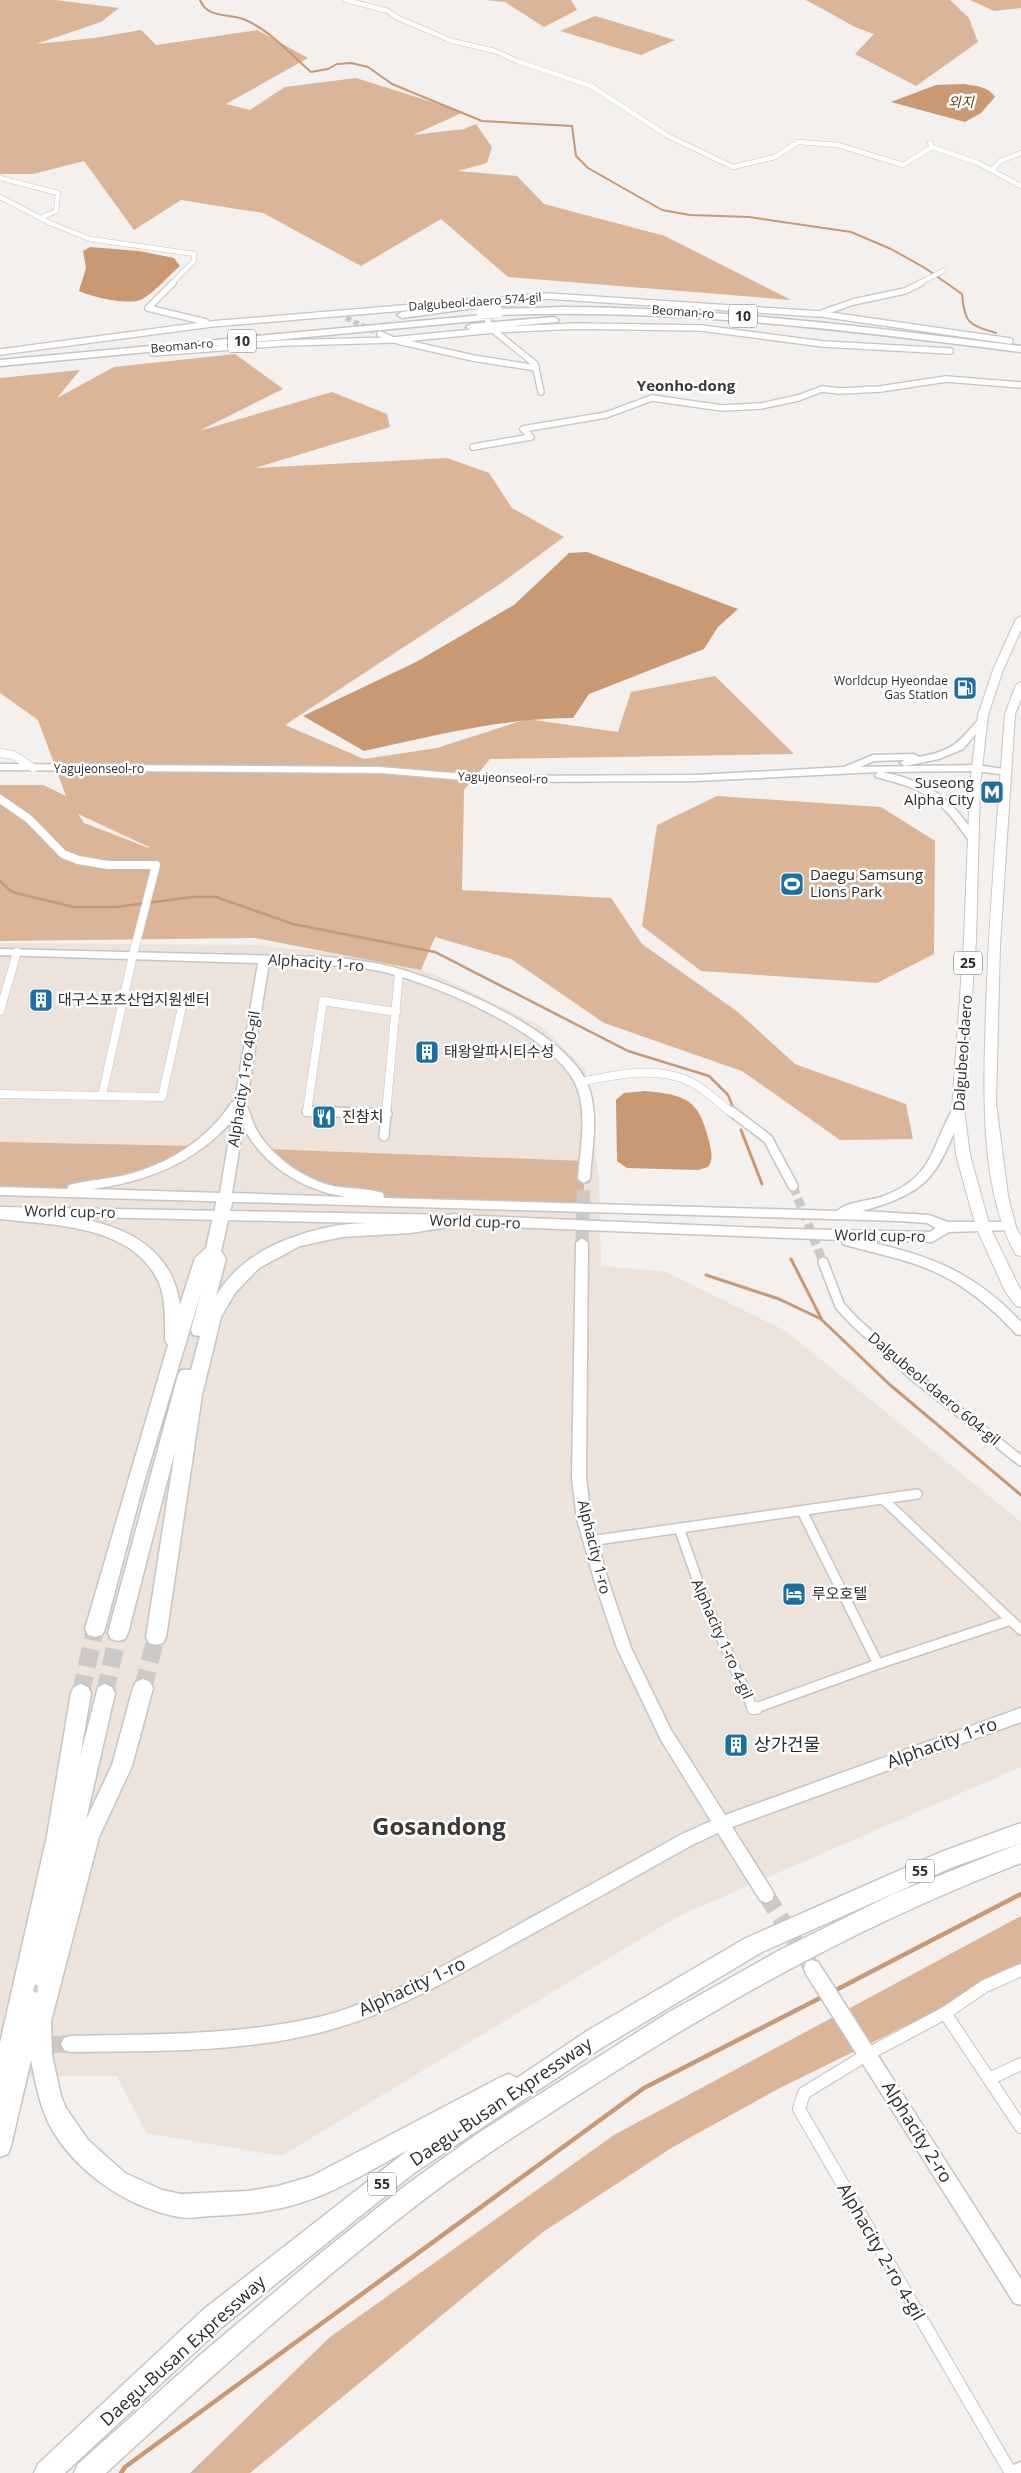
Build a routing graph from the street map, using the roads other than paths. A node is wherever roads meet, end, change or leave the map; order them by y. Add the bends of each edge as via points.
1 (346, 0) edge
2 (1020, 154) edge
3 (993, 170) junction
4 (0, 178) edge
5 (1021, 186) edge
6 (0, 197) edge
7 (42, 218) junction
8 (940, 272) dead end
9 (488, 302) junction
10 (638, 311) junction
11 (336, 313) junction
12 (819, 314) junction
13 (487, 322) junction
14 (770, 322) junction
15 (211, 324) junction
16 (354, 324) junction
17 (380, 334) tunnel mouth
18 (276, 335) junction
19 (393, 340) junction
20 (1010, 342) junction
21 (1021, 343) edge
22 (984, 347) junction
23 (1021, 349) edge
24 (950, 351) junction
25 (152, 354) junction
26 (1021, 354) edge
27 (0, 355) edge
28 (1021, 359) edge
29 (0, 363) edge
30 (0, 368) edge
31 (536, 368) junction
32 (1021, 385) edge
33 (541, 392) dead end
34 (473, 447) dead end
35 (1021, 619) edge
36 (1021, 685) edge
37 (982, 720) junction
38 (0, 753) edge
39 (0, 768) edge
40 (34, 768) junction
41 (977, 768) junction
42 (849, 770) junction
43 (1006, 772) junction
44 (0, 799) edge
45 (973, 839) junction
46 (0, 952) edge
47 (16, 952) junction
48 (133, 955) junction
49 (264, 959) junction
50 (399, 973) junction
51 (124, 1001) junction
52 (0, 1011) edge
53 (396, 1012) junction
54 (580, 1082) junction
55 (0, 1094) edge
56 (102, 1096) junction
57 (240, 1098) junction
58 (958, 1110) junction
59 (387, 1114) junction
60 (384, 1136) dead end
61 (584, 1179) tunnel mouth
62 (793, 1186) tunnel mouth
63 (0, 1191) edge
64 (48, 1192) junction
65 (225, 1199) junction
66 (436, 1204) junction
67 (0, 1212) edge
68 (221, 1215) junction
69 (824, 1216) junction
70 (900, 1217) junction
71 (455, 1220) junction
72 (946, 1227) junction
73 (983, 1227) junction
74 (1009, 1227) junction
75 (823, 1235) junction
76 (880, 1236) junction
77 (582, 1243) tunnel mouth
78 (1021, 1250) edge
79 (213, 1251) junction
80 (823, 1262) tunnel mouth
81 (1021, 1302) edge
82 (1021, 1330) edge
83 (173, 1354) junction
84 (1021, 1461) edge
85 (917, 1494) dead end
86 (883, 1499) junction
87 (802, 1511) junction
88 (679, 1528) junction
89 (590, 1541) junction
90 (1011, 1620) junction
91 (95, 1629) tunnel mouth
92 (1021, 1630) edge
93 (118, 1633) tunnel mouth
94 (156, 1637) tunnel mouth
95 (878, 1664) junction
96 (143, 1688) tunnel mouth
97 (81, 1693) tunnel mouth
98 (105, 1693) tunnel mouth
99 (1021, 1715) edge
100 (722, 1823) junction
101 (1021, 1833) edge
102 (1021, 1853) edge
103 (766, 1895) tunnel mouth
104 (52, 1919) junction
105 (812, 1968) tunnel mouth
106 (1021, 1970) edge
107 (946, 2013) junction
108 (24, 2019) junction
109 (595, 2039) junction
110 (70, 2044) tunnel mouth
111 (0, 2050) edge
112 (868, 2054) junction
113 (1021, 2064) edge
114 (989, 2079) junction
115 (0, 2092) edge
116 (1021, 2127) edge
117 (0, 2146) edge
118 (1021, 2296) edge
119 (47, 2473) edge
120 (87, 2473) edge
121 (1011, 2473) edge

1 - 3 street via 388,11 452,41 489,48 591,86 668,136 733,166 775,157 798,142 817,142 902,165 931,145
2 - 3 street via 1000,161
3 - 5 street
4 - 7 street via 58,194 56,211
6 - 7 street
7 - 15 street via 101,242 179,249 194,254 194,261 148,308
8 - 12 street, Dalgubeol-daero 574-gil via 905,292 853,302
9 - 10 highway via 561,303
9 - 11 street, Dalgubeol-daero 574-gil
9 - 12 street, Dalgubeol-daero 574-gil via 547,296
9 - 13 street
9 - 16 highway
10 - 13 highway
10 - 13 highway, Beoman-ro / 10 via 499,314
10 - 14 highway, Beoman-ro / 10
11 - 15 street, Dalgubeol-daero 574-gil
11 - 16 street
12 - 20 street
13 - 16 highway, Beoman-ro / 10
13 - 19 street
13 - 24 street via 701,328 823,344
13 - 31 street
14 - 20 highway via 840,321
14 - 22 highway, Beoman-ro / 10
14 - 24 highway via 834,336
15 - 27 street, Dalgubeol-daero 574-gil
16 - 18 highway, Beoman-ro / 10
17 - 19 street
18 - 25 highway via 226,346
18 - 27 highway via 223,334
18 - 29 highway, Beoman-ro / 10
19 - 25 street via 284,343
19 - 31 street
20 - 21 highway
22 - 23 highway, 10
22 - 26 highway, 10
24 - 28 highway
25 - 30 highway
31 - 33 street
32 - 34 street via 946,379 880,389 822,389 761,406 722,408 652,398 606,415 523,429 531,437
35 - 37 main road, Dalgubeol-daero / 25 via 998,670
36 - 43 main road, Dalgubeol-daero / 25 via 1010,714
37 - 41 main road, Dalgubeol-daero / 25
37 - 42 main road via 960,747 936,757 873,758
38 - 40 street via 13,755
39 - 40 main road, Yagujeonseol-ro
40 - 42 main road, Yagujeonseol-ro via 380,770 488,780 696,778
41 - 42 main road, Yagujeonseol-ro
41 - 43 main road, Yagujeonseol-ro
41 - 45 main road, Dalgubeol-daero / 25
42 - 45 main road via 907,781 932,792 957,813
43 - 74 main road, Dalgubeol-daero / 25 via 994,945 990,1103 1001,1196
44 - 48 street via 29,820 63,854 108,865 156,865
45 - 58 main road, Dalgubeol-daero / 25 via 970,940
46 - 47 main road, Alphacity 1-ro
47 - 48 main road, Alphacity 1-ro
47 - 52 street
48 - 49 main road, Alphacity 1-ro
48 - 51 street
49 - 50 main road, Alphacity 1-ro via 362,964
49 - 57 main road, Alphacity 1-ro 40-gil
50 - 53 street
50 - 54 main road, Alphacity 1-ro via 444,988 510,1021 554,1049 571,1066
51 - 56 street
51 - 56 street via 182,1002 162,1097
53 - 59 street
53 - 59 street via 323,1000 307,1112
54 - 61 main road, Alphacity 1-ro via 586,1106
54 - 62 street via 632,1072 660,1074 691,1082 768,1139
55 - 56 street
57 - 64 main road via 231,1116 210,1137 165,1166 133,1177
57 - 65 main road, Alphacity 1-ro 40-gil
57 - 66 main road via 243,1114 258,1140 272,1157 298,1176 326,1188
58 - 69 main road via 924,1178 891,1199
58 - 73 main road, Dalgubeol-daero / 25 via 963,1155
59 - 60 street
63 - 64 main road, World cup-ro
64 - 65 main road, World cup-ro
65 - 66 main road, World cup-ro
65 - 68 highway
66 - 69 main road, World cup-ro
67 - 68 main road, World cup-ro
67 - 83 highway via 105,1229 135,1245 160,1270 168,1286
68 - 71 main road, World cup-ro
68 - 79 highway
69 - 70 main road, World cup-ro
70 - 72 main road, World cup-ro via 929,1219
70 - 76 main road via 908,1225
71 - 75 main road, World cup-ro
71 - 94 highway via 410,1227 342,1231 296,1241 253,1264 229,1289 213,1317 193,1395
72 - 73 main road, World cup-ro
72 - 76 main road, World cup-ro via 932,1237
73 - 74 main road, World cup-ro
73 - 81 main road, Dalgubeol-daero / 25 via 1010,1287
74 - 78 main road, Dalgubeol-daero / 25
75 - 76 main road, World cup-ro
75 - 82 main road via 877,1248 947,1272 973,1286
77 - 89 main road, Alphacity 1-ro via 579,1478
79 - 83 highway via 203,1258
79 - 93 highway via 218,1259
80 - 84 street, Dalgubeol-daero 604-gil via 840,1306 854,1321 914,1376
83 - 91 highway
85 - 86 street
86 - 87 street
86 - 90 street
87 - 88 street
87 - 95 street
88 - 89 street
88 - 95 street, Alphacity 1-ro 4-gil via 710,1617 738,1671 753,1709
89 - 100 main road, Alphacity 1-ro via 624,1648 666,1735
90 - 92 street
90 - 95 street, Alphacity 1-ro 4-gil
96 - 104 highway via 122,1766
97 - 104 highway via 57,1836
98 - 104 highway
99 - 100 main road, Alphacity 1-ro
100 - 103 main road
100 - 110 main road, Alphacity 1-ro via 440,1977 370,2009 323,2024 230,2040
101 - 109 highway, Daegu-Busan Expressway / 55 via 948,1859 754,1945
102 - 120 highway, Daegu-Busan Expressway / 55 via 971,1870 830,1933 765,1967 632,2047 493,2138 416,2191 232,2341
104 - 108 highway
104 - 108 highway
105 - 112 main road, Alphacity 2-ro
106 - 107 street, Alphacity 2-ro 4-gil via 985,1986
107 - 112 street, Alphacity 2-ro 4-gil
107 - 114 street
108 - 109 highway via 41,2055 57,2115 71,2137 117,2181 160,2201 181,2206 248,2203 316,2186
108 - 111 highway
108 - 115 highway
108 - 117 highway
109 - 119 highway, Daegu-Busan Expressway / 55 via 398,2171 213,2318
112 - 118 main road, Alphacity 2-ro
112 - 121 street, Alphacity 2-ro 4-gil via 804,2093 799,2109
113 - 114 street
114 - 116 street

